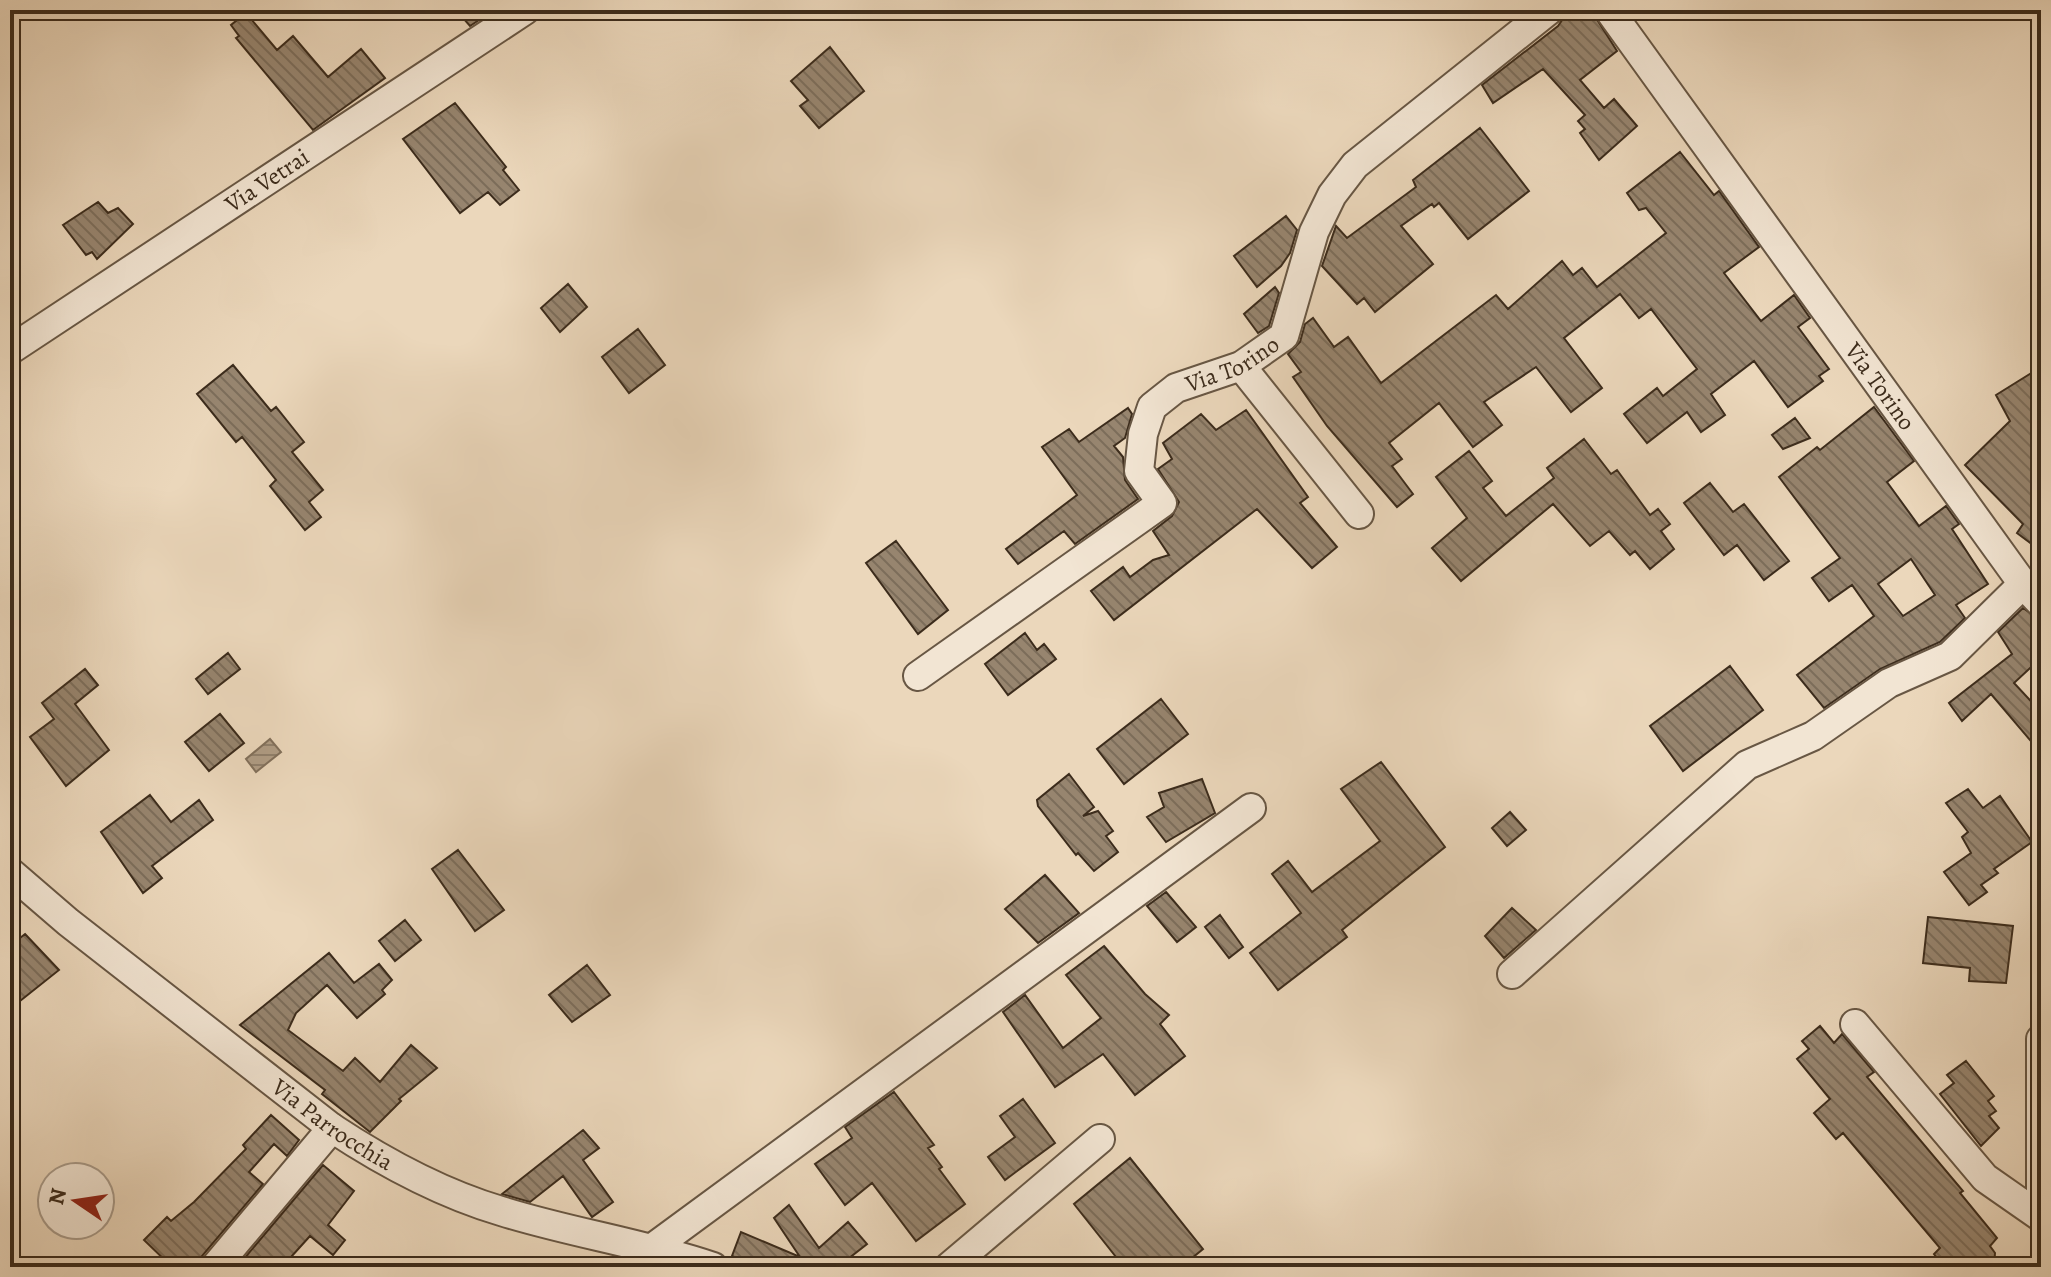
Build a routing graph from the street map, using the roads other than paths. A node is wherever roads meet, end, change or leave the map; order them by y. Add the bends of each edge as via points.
1 (525, 10) edge
2 (1549, 10) edge
3 (1609, 10) edge
4 (10, 350) edge
5 (1241, 366) junction
6 (1359, 514) dead end
7 (2032, 594) edge
8 (918, 676) dead end
9 (1251, 808) dead end
10 (10, 872) edge
11 (1512, 974) dead end
12 (1855, 1024) dead end
13 (2041, 1039) edge
14 (332, 1128) junction
15 (1100, 1139) dead end
16 (2041, 1216) edge
17 (654, 1247) junction
18 (215, 1267) edge
19 (713, 1267) edge
20 (949, 1267) edge

1 - 4 street, Via Vetrai
2 - 5 street, Via Torino via 1355,165 1314,232 1284,336
3 - 7 street, Via Torino
5 - 6 street
5 - 8 street, Via Torino via 1176,388 1152,407 1139,471 1162,503
7 - 11 street via 1950,656 1889,683 1831,726 1747,765
9 - 17 street
10 - 14 street, Via Parrocchia
12 - 16 street via 1985,1178
13 - 16 street
14 - 17 street, Via Parrocchia via 441,1190 502,1212
14 - 18 street
15 - 20 street
17 - 19 street, Via Parrocchia

